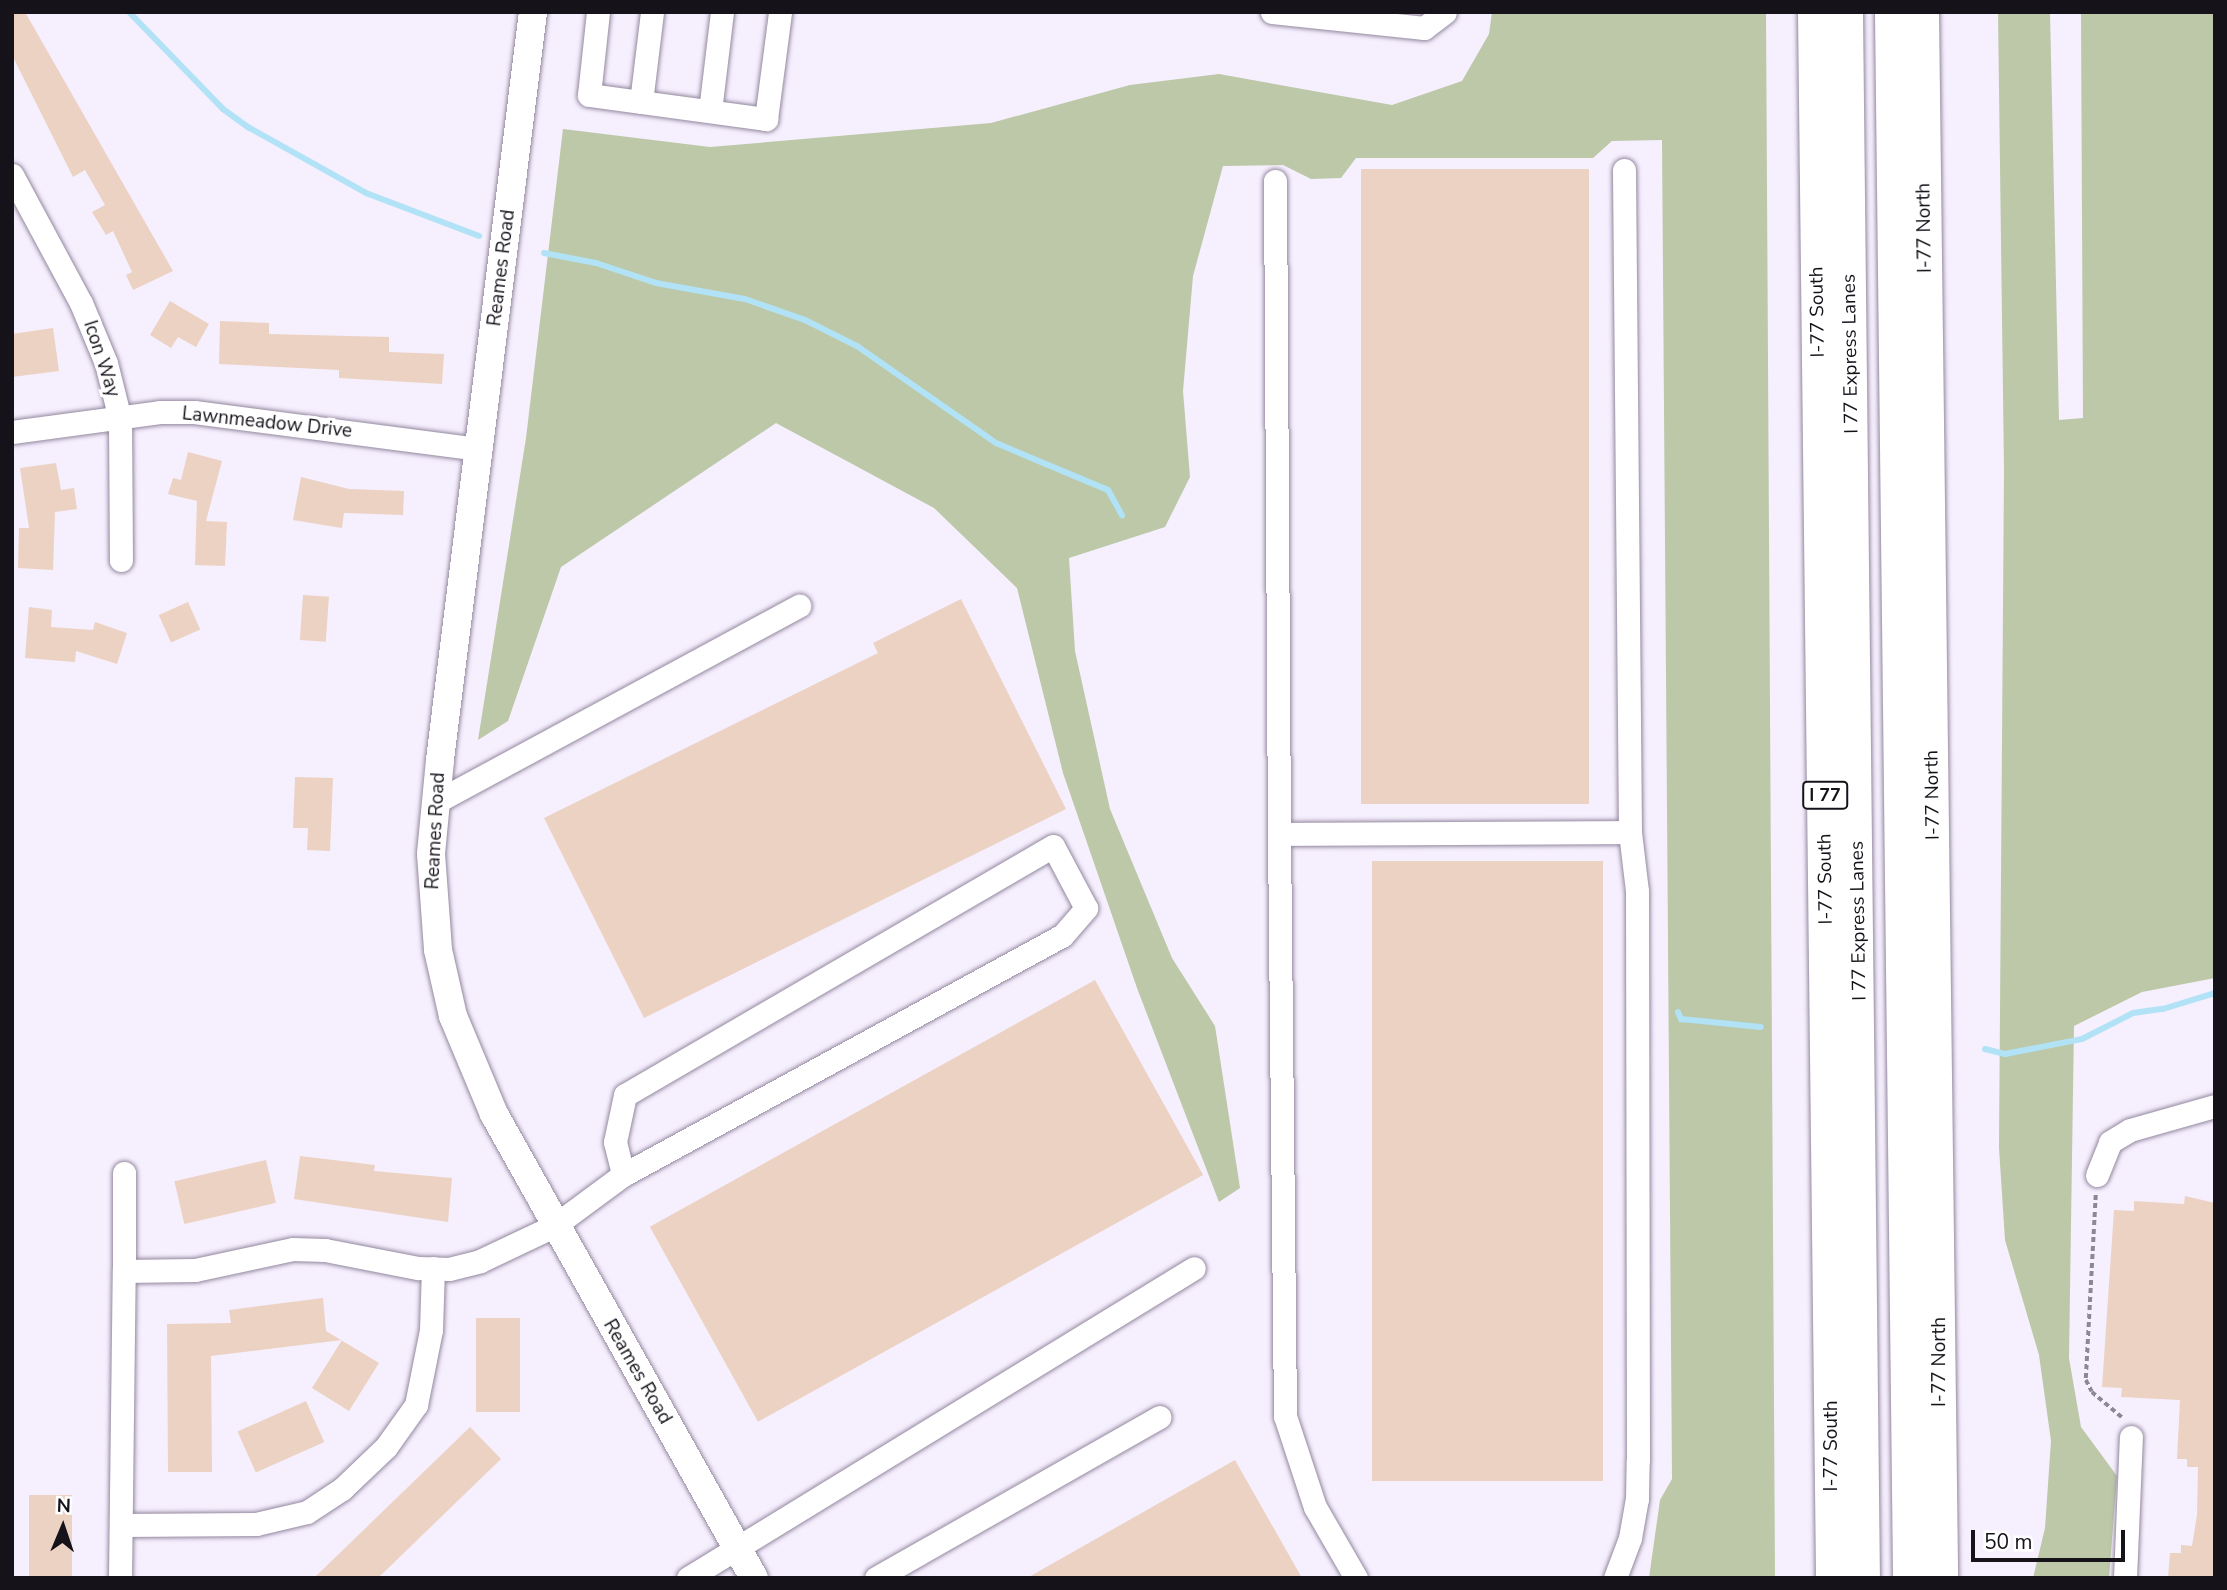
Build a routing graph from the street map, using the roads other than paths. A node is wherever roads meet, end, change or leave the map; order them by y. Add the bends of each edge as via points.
1 (533, 12) edge
2 (598, 12) edge
3 (652, 12) edge
4 (722, 12) edge
5 (780, 12) edge
6 (1272, 12) edge
7 (1445, 12) edge
8 (1814, 12) edge
9 (1846, 12) edge
10 (1891, 12) edge
11 (1923, 12) edge
12 (641, 102) junction
13 (710, 111) junction
14 (1624, 170) dead end
15 (12, 175) edge
16 (1275, 181) dead end
17 (120, 419) junction
18 (12, 432) edge
19 (480, 449) junction
20 (121, 560) dead end
21 (799, 606) dead end
22 (436, 802) junction
23 (1630, 832) junction
24 (1279, 834) junction
25 (2212, 1113) edge
26 (124, 1173) dead end
27 (623, 1175) junction
28 (2097, 1175) road end
29 (554, 1226) junction
30 (433, 1268) junction
31 (1194, 1268) dead end
32 (124, 1271) junction
33 (1159, 1417) dead end
34 (2131, 1437) road end
35 (121, 1525) junction
36 (738, 1550) junction
37 (120, 1578) edge
38 (688, 1578) edge
39 (754, 1578) edge
40 (876, 1578) edge
41 (1356, 1578) edge
42 (1615, 1578) edge
43 (1832, 1578) edge
44 (1863, 1578) edge
45 (1909, 1578) edge
46 (1941, 1578) edge
47 (2125, 1578) edge

1 - 19 main road, Reames Road
2 - 12 street via 589,95
3 - 12 street
4 - 13 street
5 - 13 street via 766,119
6 - 7 street via 1424,28
8 - 43 highway, I-77 South / I 77
9 - 44 highway, I 77 Express Lanes / I 77
10 - 45 highway
11 - 46 highway, I-77 North
12 - 13 street
14 - 23 street
15 - 17 street, Icon Way via 94,331
16 - 24 street
17 - 18 street, Lawnmeadow Drive
17 - 19 street, Lawnmeadow Drive via 194,412
17 - 20 street, Icon Way
19 - 22 main road, Reames Road
21 - 22 street
22 - 29 main road, Reames Road via 431,885 438,950 453,1016 488,1102
23 - 24 street
23 - 42 street via 1637,891 1637,1499 1630,1538
24 - 41 street via 1285,1416 1315,1507
25 - 28 street via 2130,1130 2110,1142
26 - 32 street
27 - 27 street via 1062,936 1086,908 1053,846 625,1095 615,1142
27 - 29 street
29 - 30 street via 480,1261
29 - 36 main road, Reames Road
30 - 32 street via 293,1249 195,1270
30 - 35 street via 431,1330 416,1405 386,1447 342,1489 307,1512 256,1524
31 - 36 street via 828,1489
32 - 35 street
33 - 40 street
34 - 47 street
35 - 37 street
36 - 38 street
36 - 39 main road, Reames Road

